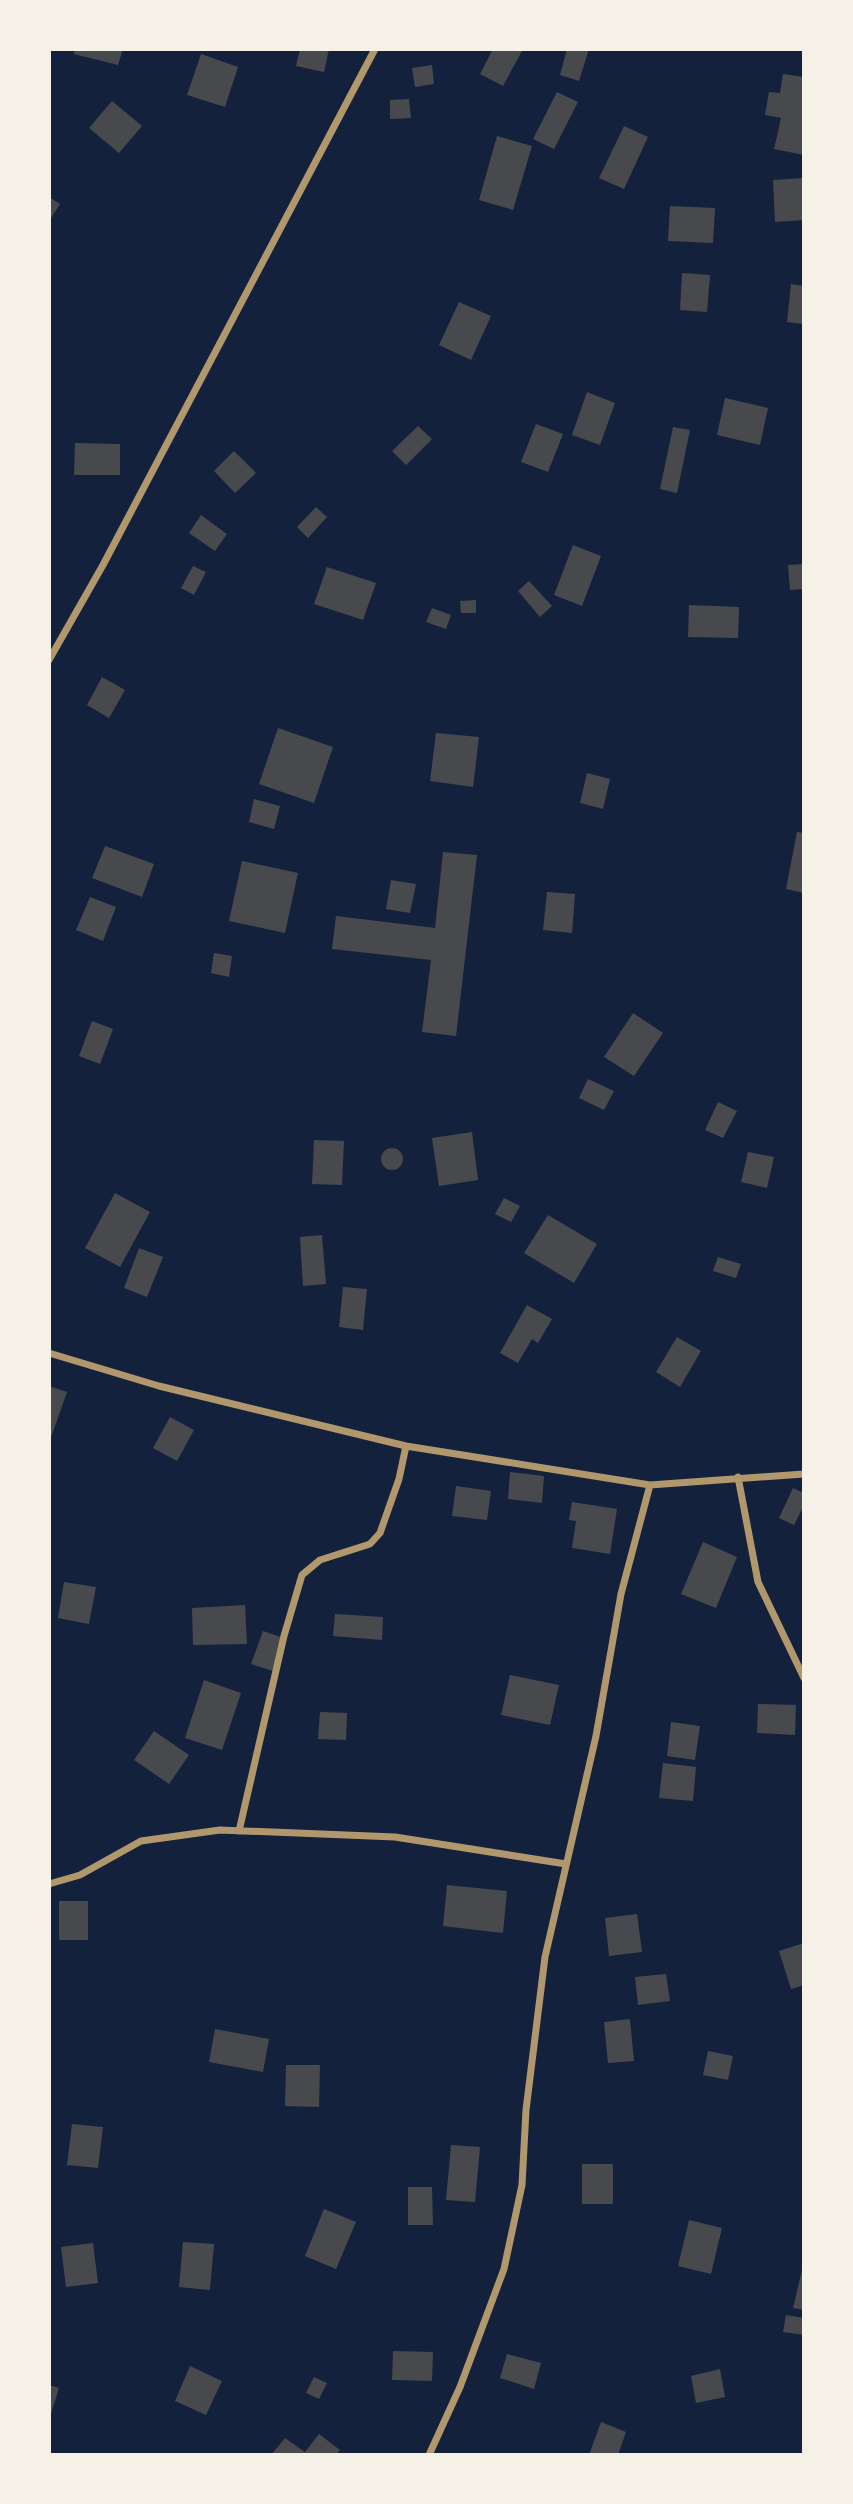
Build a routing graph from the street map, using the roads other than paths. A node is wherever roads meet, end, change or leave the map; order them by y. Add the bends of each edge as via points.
1 (375, 49) edge
2 (49, 660) edge
3 (49, 1353) edge
4 (406, 1446) junction
5 (804, 1474) edge
6 (738, 1477) junction
7 (650, 1485) junction
8 (804, 1678) edge
9 (239, 1831) junction
10 (566, 1864) junction
11 (49, 1884) edge
12 (429, 2455) edge

1 - 2 street
3 - 4 street via 159,1386
4 - 7 street
4 - 9 street via 380,1533 370,1544 320,1560 302,1575
5 - 6 street
6 - 7 street
6 - 8 street via 758,1581
7 - 10 street via 621,1594 596,1736
9 - 10 street via 395,1837
9 - 11 street via 141,1841 80,1875
10 - 12 street via 545,1957 526,2110 522,2185 504,2269

